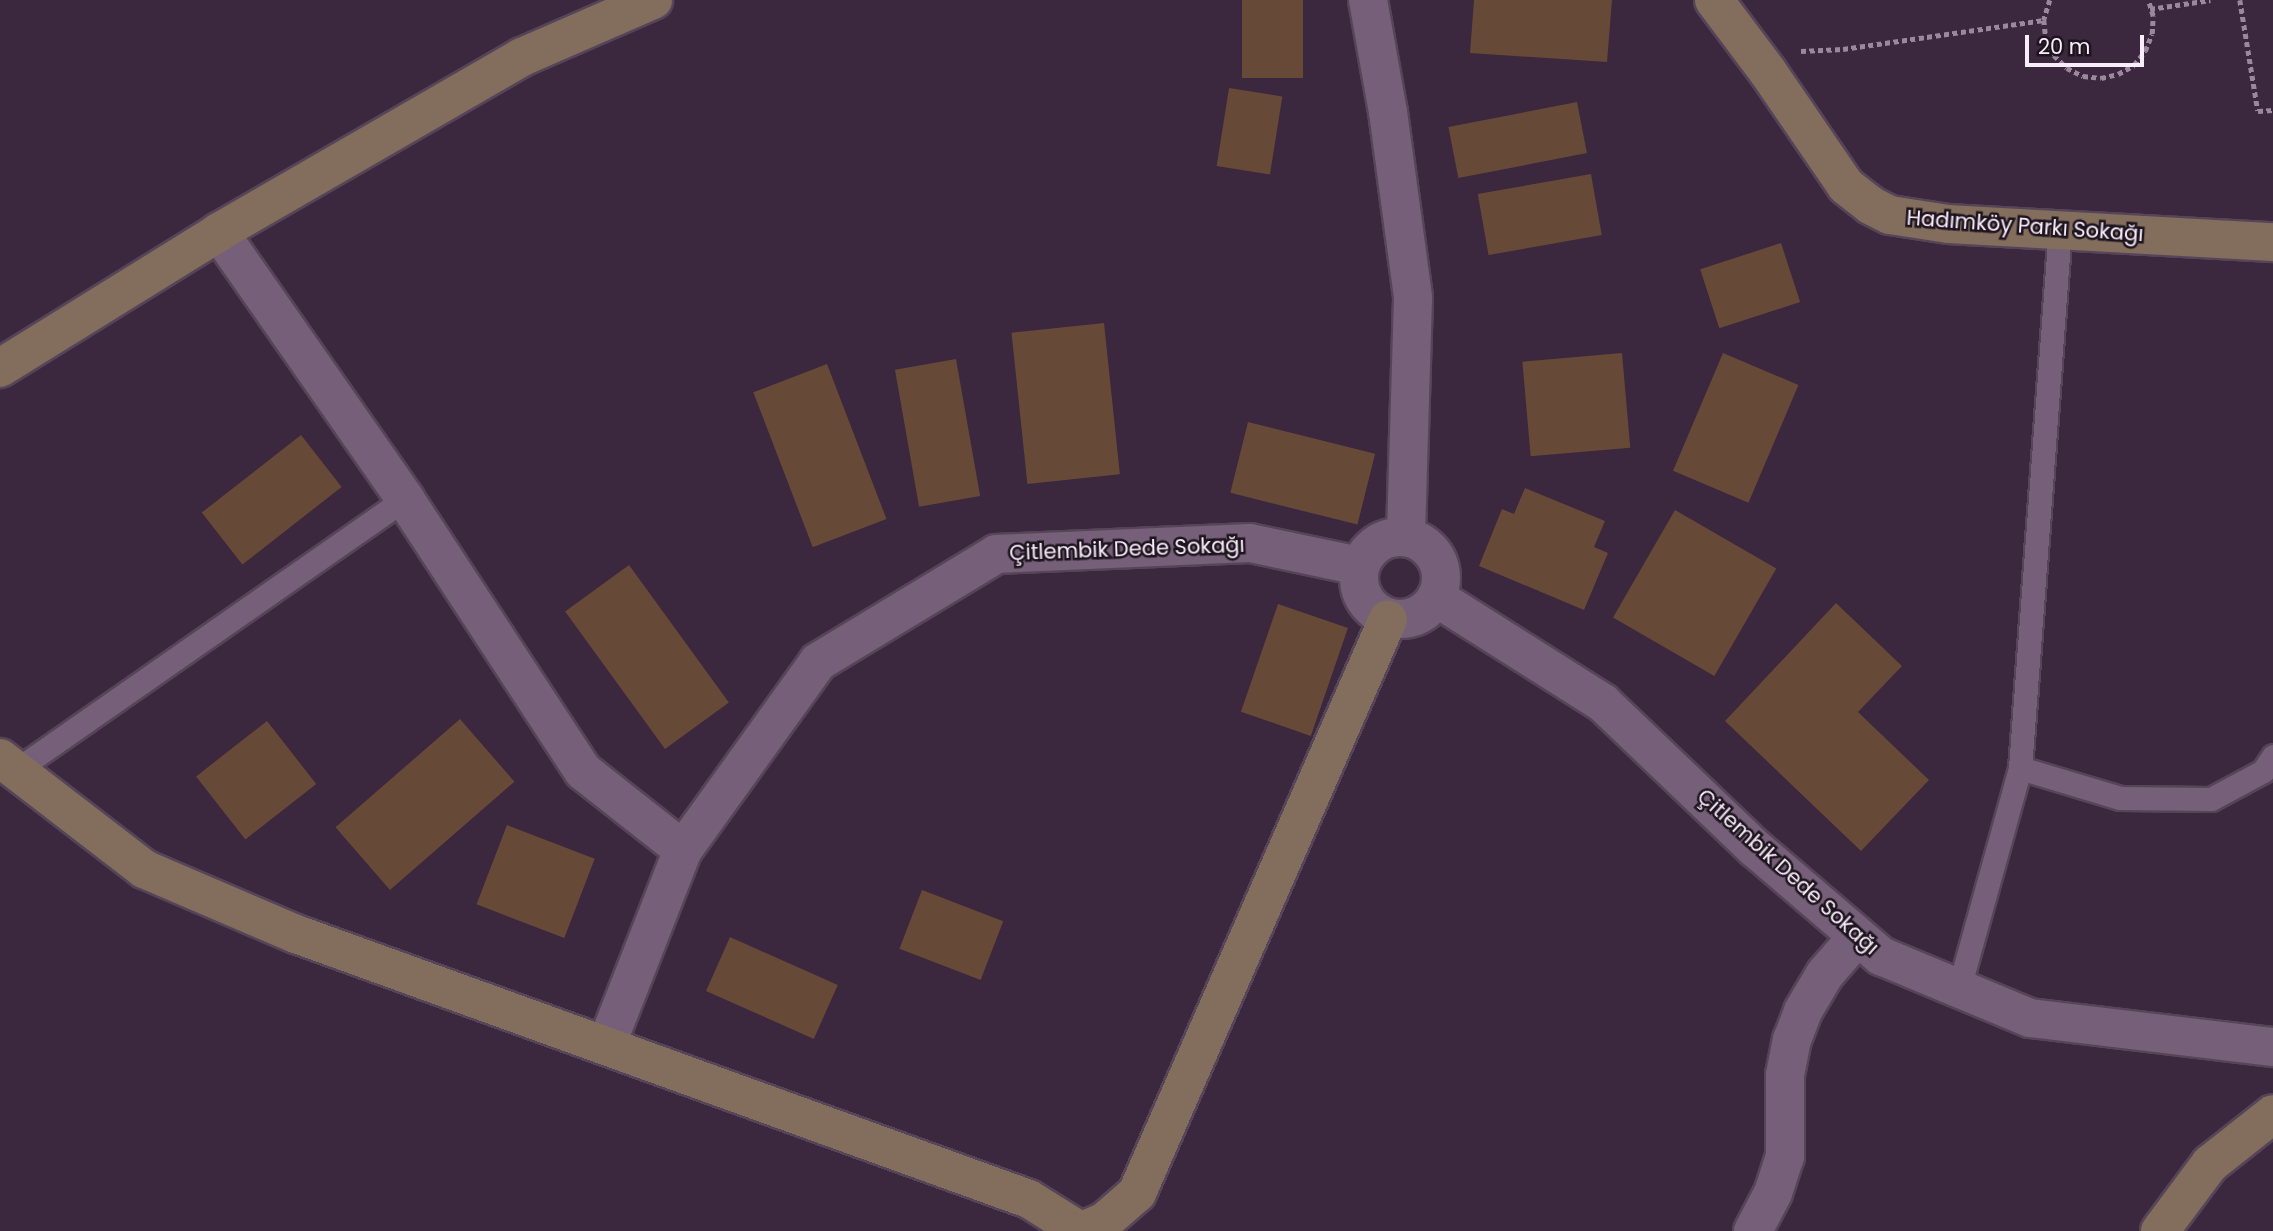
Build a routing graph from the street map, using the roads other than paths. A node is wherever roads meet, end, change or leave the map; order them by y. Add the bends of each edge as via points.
1 (653, 0) edge
2 (1368, 0) edge
3 (1714, 0) edge
4 (2060, 229) junction
5 (219, 232) junction
6 (2273, 242) edge
7 (0, 368) edge
8 (405, 499) junction
9 (1406, 537) junction
10 (1359, 566) junction
11 (1437, 598) junction
12 (1388, 619) junction
13 (2273, 756) edge
14 (8, 764) edge
15 (2020, 768) junction
16 (683, 850) junction
17 (1858, 936) junction
18 (1959, 988) junction
19 (606, 1046) junction
20 (2273, 1047) edge
21 (2273, 1114) edge
22 (1081, 1231) edge
23 (1753, 1231) edge
24 (2160, 1231) edge

1 - 5 main road via 522,57
2 - 9 street via 1413,298
3 - 4 main road, Hadımköy Parkı Sokağı via 1846,186 1870,205 1914,221
4 - 6 main road, Hadımköy Parkı Sokağı
4 - 15 lane
5 - 7 main road
5 - 8 street
8 - 14 lane
8 - 16 street via 583,771
9 - 10 street via 1386,538 1370,549
9 - 11 street via 1425,544 1437,559 1442,579
10 - 12 street via 1363,598 1373,611
10 - 16 street, Çitlembik Dede Sokağı via 1250,543 996,554 818,662
11 - 12 street via 1424,612 1407,620
11 - 17 street, Çitlembik Dede Sokağı via 1604,703 1756,849
12 - 22 main road via 1137,1193 1105,1221
13 - 15 lane via 2263,771 2211,799 2120,798
14 - 19 main road via 144,869 296,934
15 - 18 lane
16 - 19 street, Çitlembik Dede Sokağı
17 - 18 street, Çitlembik Dede Sokağı via 1881,956
17 - 23 street via 1825,974 1792,1040 1785,1075 1785,1157
18 - 20 street, Çitlembik Dede Sokağı via 2030,1017
19 - 22 main road via 1029,1199
21 - 24 main road via 2210,1164

